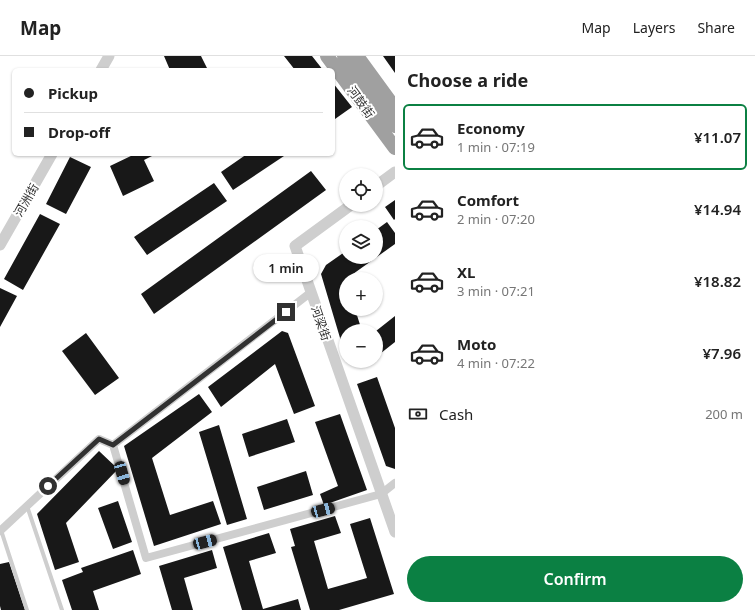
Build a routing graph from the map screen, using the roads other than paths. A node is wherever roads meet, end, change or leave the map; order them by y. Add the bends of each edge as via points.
1 (109, 56) edge
2 (327, 56) edge
3 (344, 56) edge
4 (357, 56) edge
5 (102, 68) edge
6 (395, 108) edge
7 (395, 126) edge
8 (395, 148) edge
9 (51, 156) edge
10 (395, 172) edge
11 (383, 181) edge
12 (341, 212) edge
13 (0, 246) edge
14 (310, 293) junction
15 (113, 445) junction
16 (395, 484) edge
17 (381, 494) junction
18 (27, 505) junction
19 (0, 530) edge
20 (395, 532) edge
21 (27, 610) edge
22 (62, 610) edge

1 - 5 street
2 - 8 highway, 河鼓街
3 - 7 highway
4 - 6 highway, 河鼓街
9 - 13 street, 河洲街
10 - 11 street
12 - 14 street, 河梁街 via 295,246
14 - 15 street
14 - 17 street, 河梁街
15 - 17 street via 146,558
15 - 18 street via 99,439
16 - 17 street
17 - 20 street, 河梁街
18 - 19 street
18 - 22 lane
19 - 21 lane

